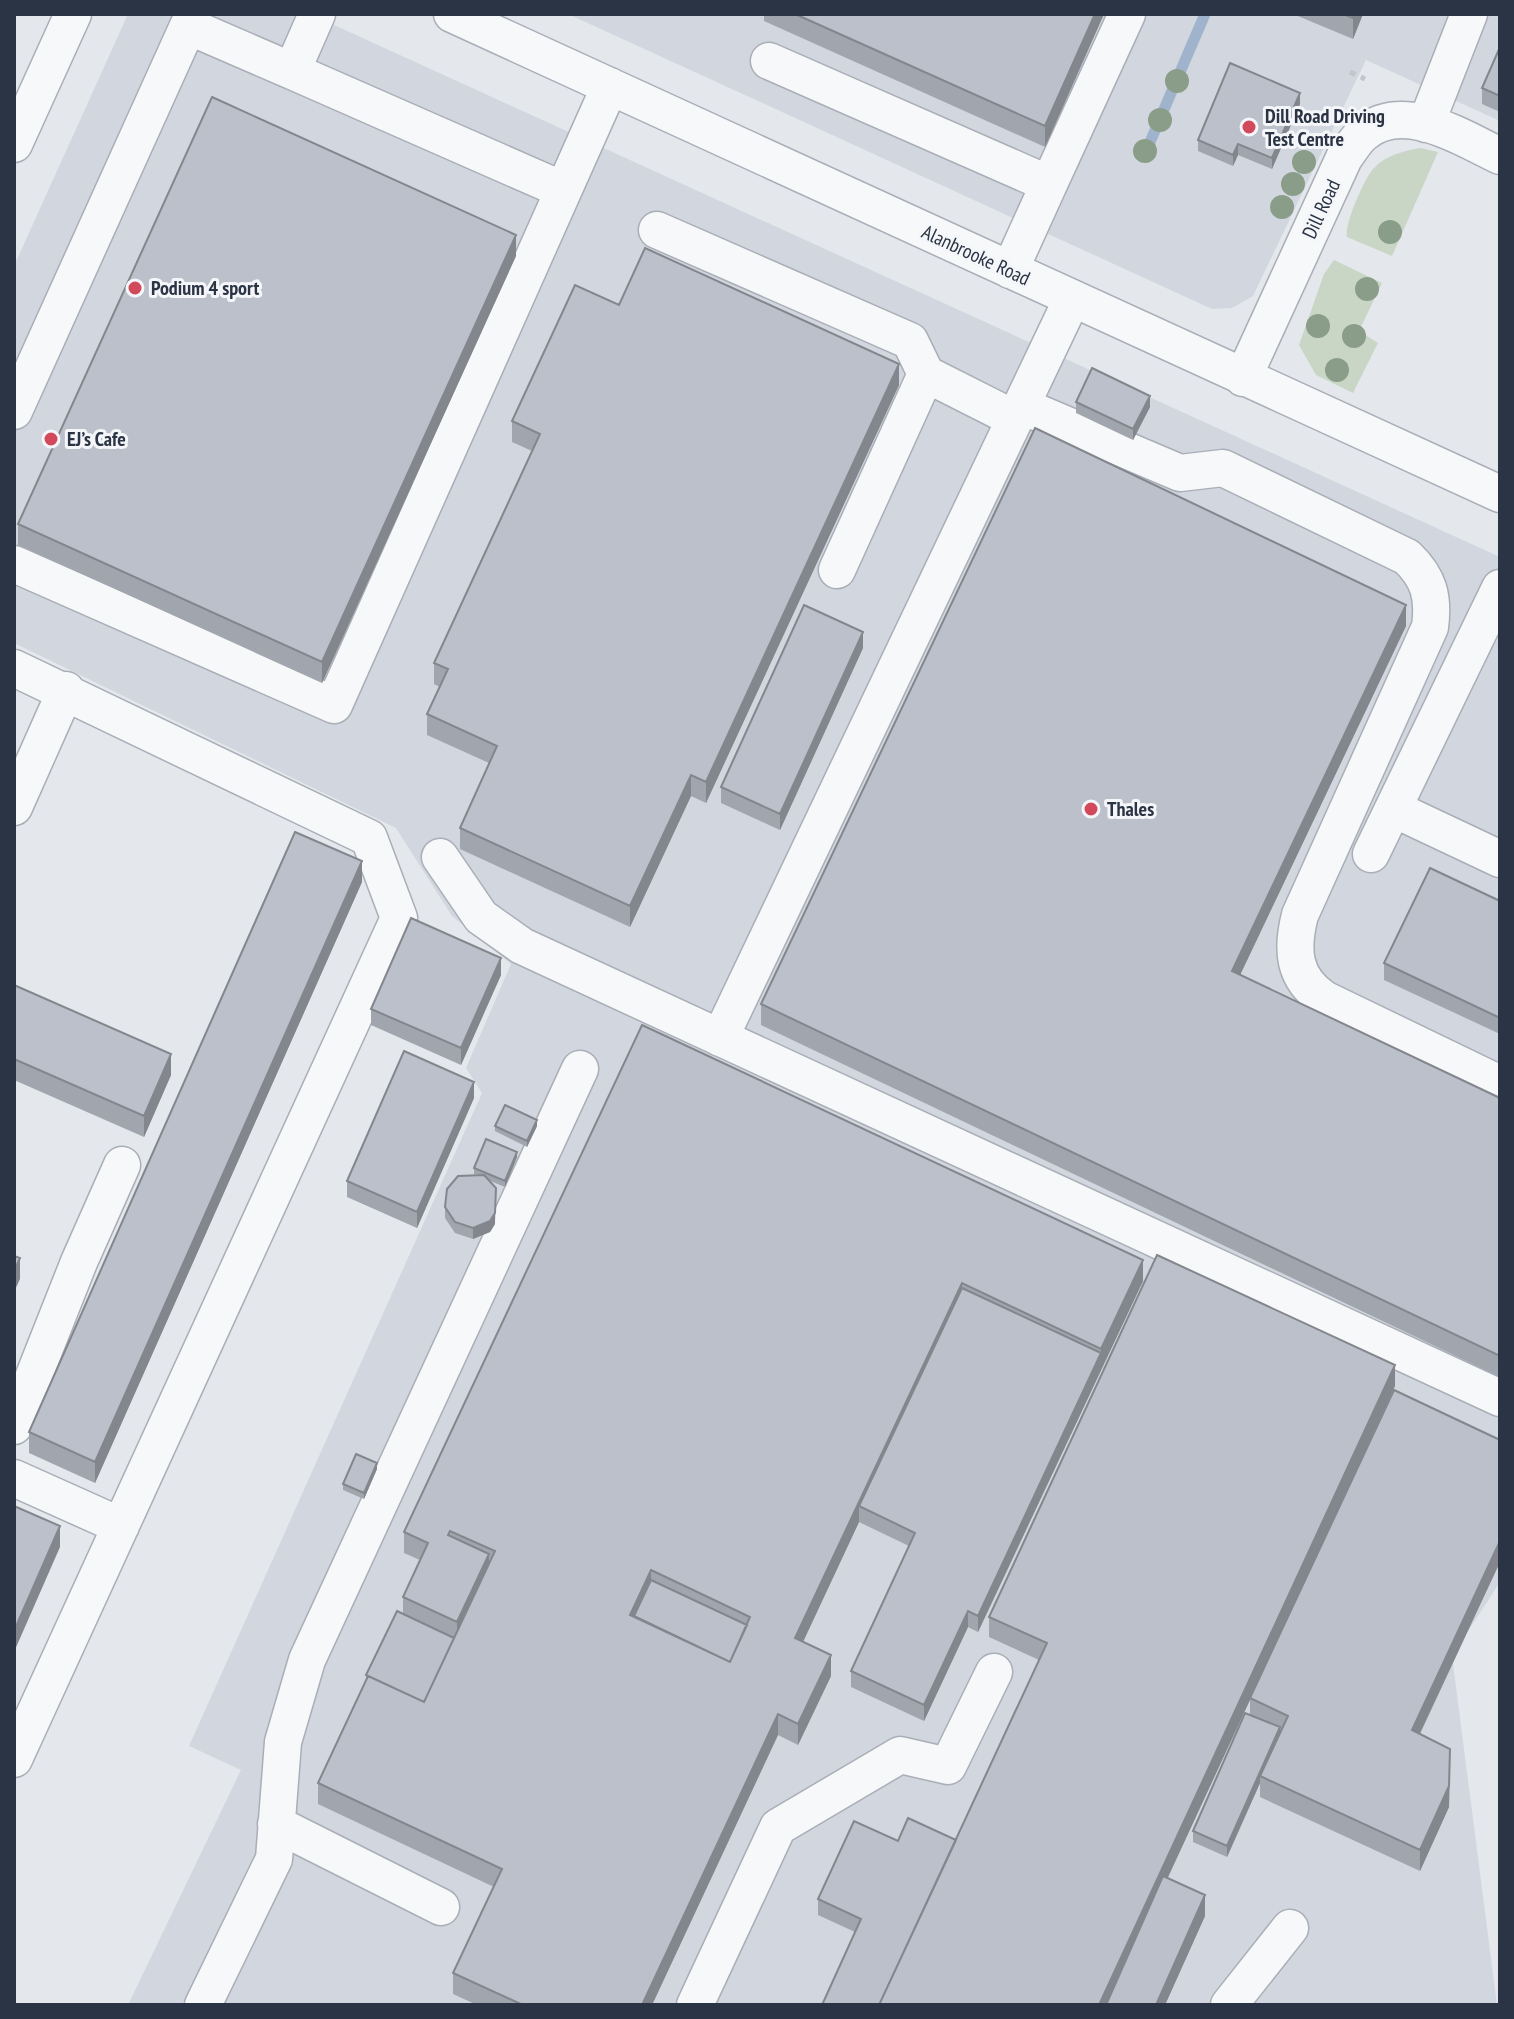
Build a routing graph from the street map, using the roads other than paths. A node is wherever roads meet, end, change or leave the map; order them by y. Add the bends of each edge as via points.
1 (73, 14) edge
2 (317, 14) edge
3 (452, 14) edge
4 (1127, 14) edge
5 (1469, 14) edge
6 (769, 61) dead end
7 (292, 71) junction
8 (610, 86) junction
9 (1426, 124) junction
10 (14, 144) edge
11 (1500, 156) edge
12 (1049, 184) junction
13 (563, 190) junction
14 (657, 230) dead end
15 (1010, 270) junction
16 (1072, 299) junction
17 (926, 374) junction
18 (1243, 378) junction
19 (14, 411) edge
20 (1019, 412) junction
21 (1500, 494) edge
22 (14, 564) edge
23 (837, 570) dead end
24 (1500, 588) edge
25 (14, 668) edge
26 (66, 690) junction
27 (14, 807) edge
28 (1394, 809) junction
29 (1371, 854) dead end
30 (440, 857) dead end
31 (1500, 859) edge
32 (720, 1038) junction
33 (580, 1069) dead end
34 (1500, 1084) edge
35 (122, 1165) dead end
36 (1500, 1398) edge
37 (14, 1426) edge
38 (14, 1478) edge
39 (121, 1526) junction
40 (994, 1672) dead end
41 (14, 1759) edge
42 (276, 1824) junction
43 (441, 1907) dead end
44 (1290, 1928) dead end
45 (203, 2005) edge
46 (695, 2005) edge
47 (1229, 2005) edge

1 - 10 street
2 - 7 street
3 - 8 street, Alanbrooke Road
4 - 12 street
5 - 9 street
6 - 12 street
7 - 13 street
7 - 19 street via 188,26
8 - 13 street
8 - 15 street, Alanbrooke Road
9 - 11 street, Dill Road
9 - 18 street, Dill Road via 1383,123 1363,133 1344,158
12 - 15 street
13 - 22 street via 334,705
14 - 17 street via 910,341
15 - 16 street, Alanbrooke Road
16 - 18 street, Alanbrooke Road
16 - 20 street
17 - 20 street
17 - 23 street
18 - 21 street, Alanbrooke Road
20 - 32 street
20 - 34 street via 1180,473 1223,468 1407,557 1422,571 1433,606 1430,627 1300,915 1294,956 1299,975 1324,999
24 - 28 street
25 - 26 street
26 - 27 street
26 - 39 street via 369,838 399,918
28 - 29 street
28 - 31 street
30 - 32 street via 481,917 522,946
32 - 36 street
33 - 42 street via 307,1660 283,1742
35 - 37 street
38 - 39 street
39 - 41 street
40 - 46 street via 948,1766 900,1755 778,1827
42 - 43 street
42 - 45 street via 274,1859
44 - 47 street

